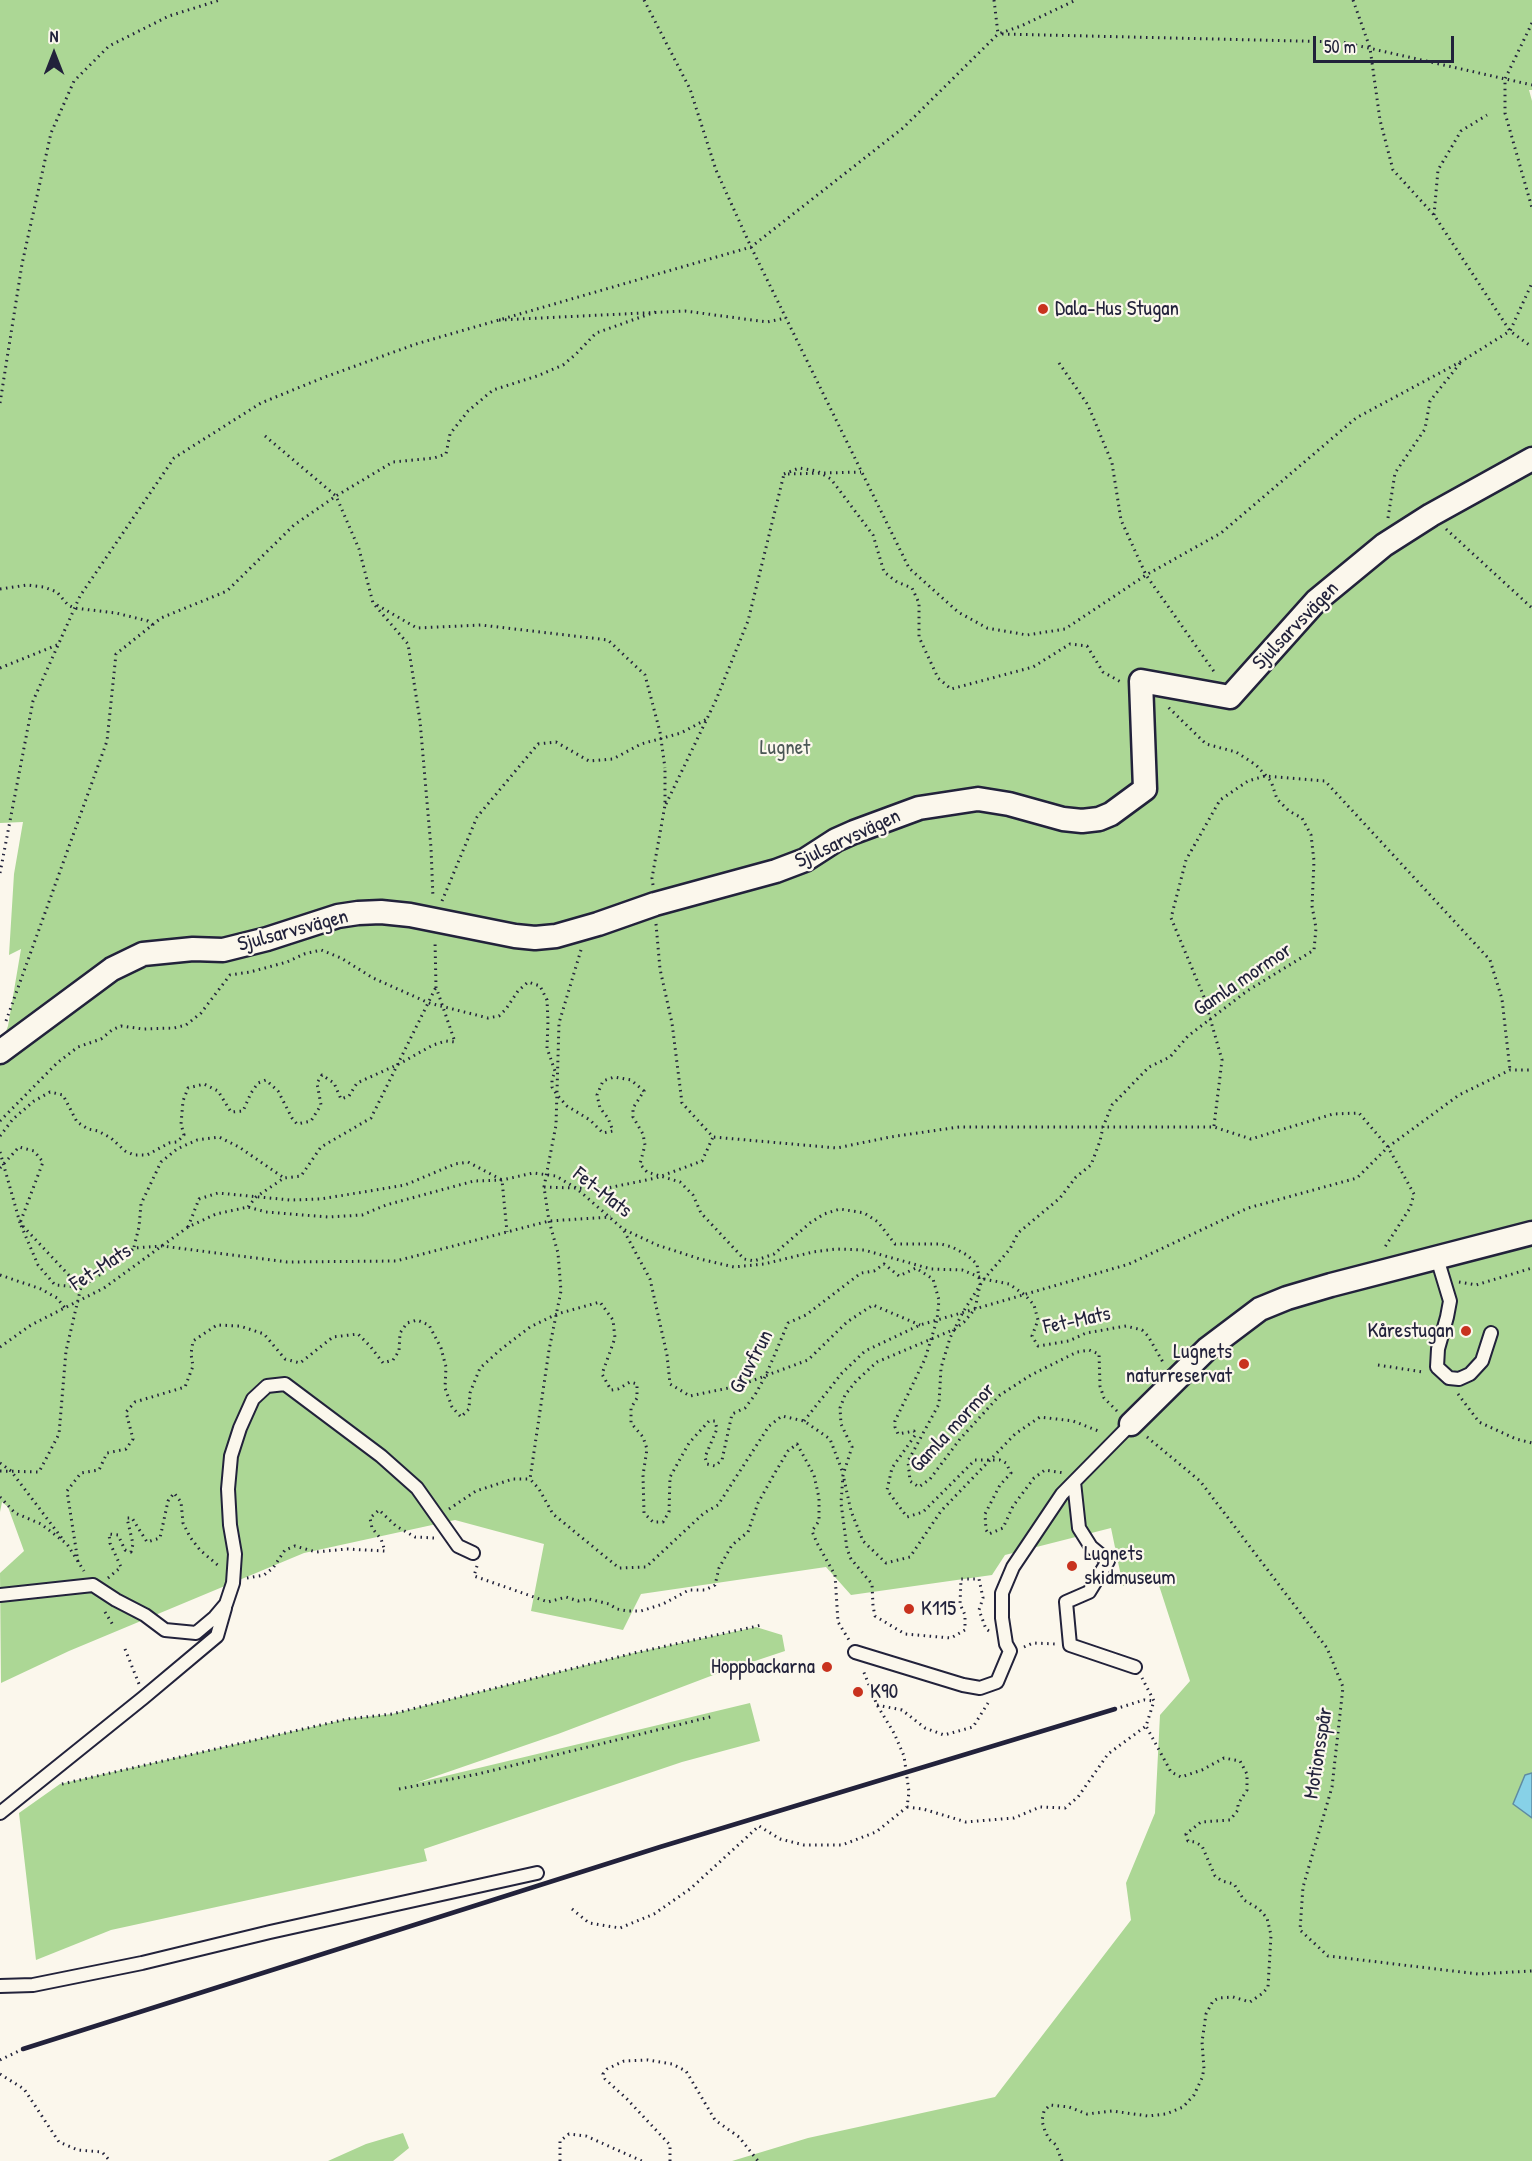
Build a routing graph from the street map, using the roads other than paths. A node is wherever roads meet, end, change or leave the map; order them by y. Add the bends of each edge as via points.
1 (1532, 459) edge
2 (0, 1052) edge
3 (1532, 1233) edge
4 (1440, 1268) junction
5 (1491, 1333) dead end
6 (1124, 1431) joint
7 (1074, 1482) junction
8 (473, 1552) dead end
9 (0, 1595) edge
10 (226, 1604) junction
11 (855, 1652) road end
12 (1135, 1667) road end
13 (0, 1813) edge
14 (537, 1874) dead end
15 (0, 1986) edge

1 - 2 street, Sjulsarvsvägen via 1383,545 1316,601 1230,697 1141,681 1145,789 1099,819 1063,819 978,799 919,808 836,840 805,860 776,872 655,904 556,936 535,938 434,919 358,913 223,950 143,954 112,969
3 - 4 street
4 - 5 lane via 1450,1301 1437,1367 1449,1378 1470,1374 1482,1361
4 - 6 street via 1366,1276 1260,1309 1207,1349
6 - 7 lane
7 - 11 lane via 1013,1567 1002,1593 1002,1618 1010,1651 997,1682 980,1688
7 - 12 lane via 1079,1528 1091,1547 1108,1561 1089,1592 1066,1602 1070,1645
8 - 10 lane via 458,1546 417,1488 381,1456 285,1384 267,1386 253,1399 231,1456 228,1489 235,1554 233,1583
9 - 10 lane via 93,1585 165,1630 196,1633
10 - 13 lane via 217,1636
14 - 15 lane via 142,1963 33,1985

